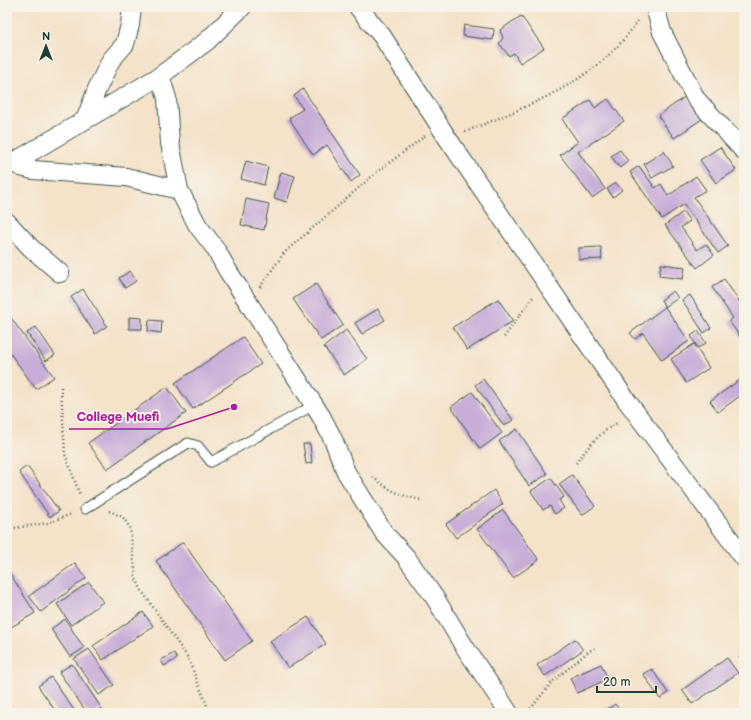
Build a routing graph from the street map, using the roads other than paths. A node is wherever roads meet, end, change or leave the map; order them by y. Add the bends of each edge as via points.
1 (132, 7) edge
2 (242, 7) edge
3 (358, 7) edge
4 (648, 10) edge
5 (160, 76) junction
6 (86, 118) junction
7 (744, 151) edge
8 (10, 164) edge
9 (179, 190) junction
10 (7, 222) edge
11 (60, 273) dead end
12 (314, 405) junction
13 (85, 509) road end
14 (744, 558) edge
15 (509, 713) edge

1 - 6 street via 125,44 111,60
2 - 5 street via 208,41
3 - 14 street via 382,36 444,132 627,401
4 - 7 street via 696,99
5 - 6 street
5 - 9 street via 167,98 170,144
6 - 8 street
8 - 9 street via 33,170 126,177
9 - 12 street via 198,226 215,248
10 - 11 street via 31,248
12 - 13 lane via 211,462 198,446 188,443
12 - 15 street via 333,439 346,472 384,533 431,593

